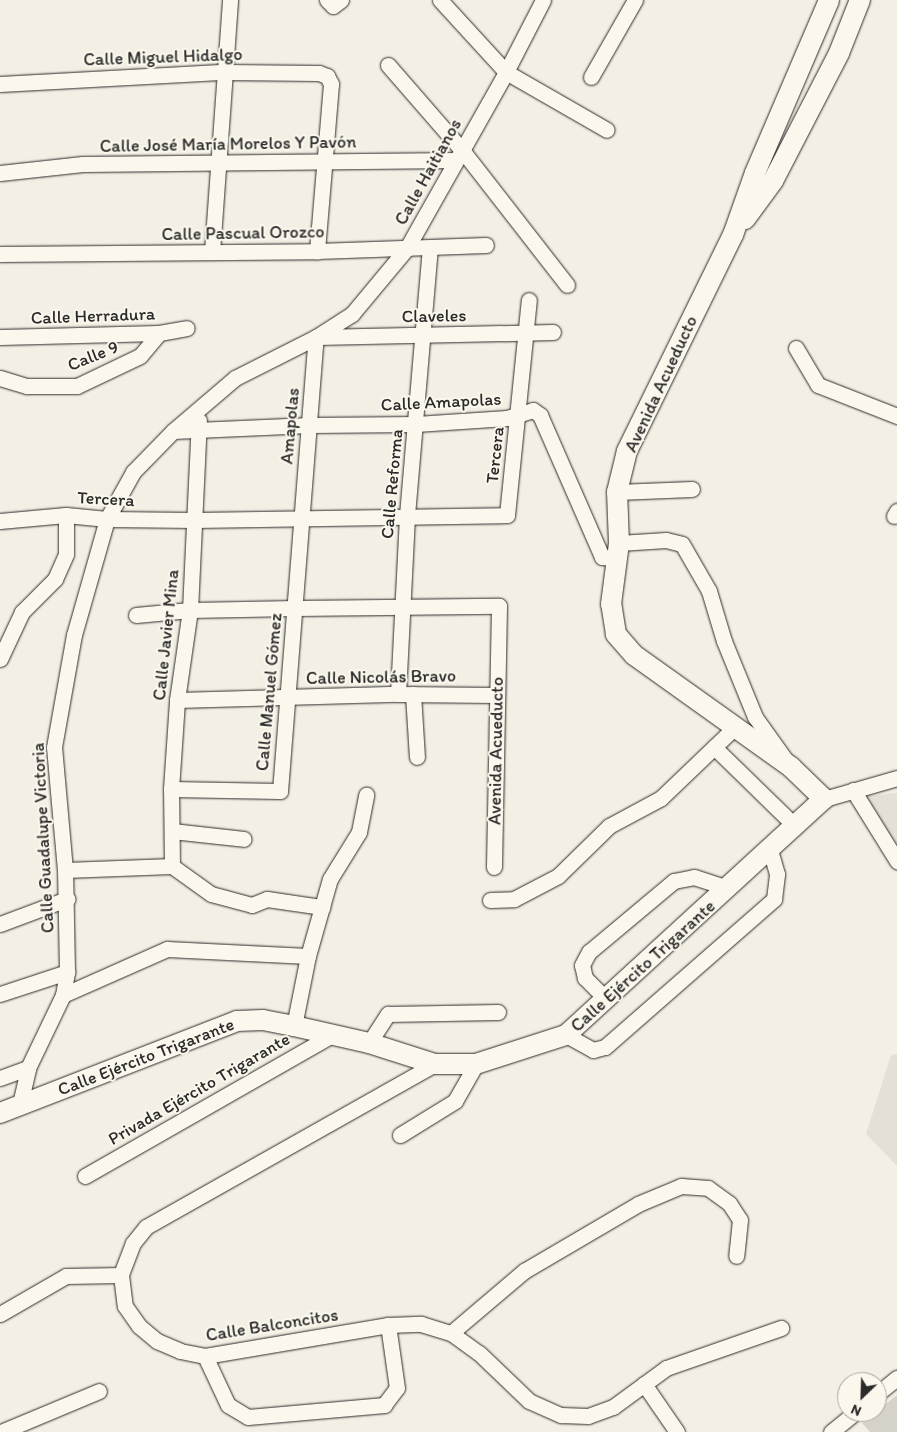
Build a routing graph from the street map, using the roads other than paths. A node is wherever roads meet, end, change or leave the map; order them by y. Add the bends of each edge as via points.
1 (230, 0) edge
2 (440, 0) edge
3 (543, 0) edge
4 (635, 0) edge
5 (830, 0) edge
6 (860, 0) edge
7 (388, 65) dead end
8 (225, 72) junction
9 (506, 72) junction
10 (591, 77) dead end
11 (0, 84) edge
12 (607, 130) dead end
13 (459, 155) junction
14 (325, 161) junction
15 (219, 162) junction
16 (0, 173) edge
17 (733, 235) junction
18 (486, 245) dead end
19 (407, 248) junction
20 (430, 248) junction
21 (317, 251) junction
22 (212, 252) junction
23 (0, 254) edge
24 (567, 285) dead end
25 (528, 300) dead end
26 (187, 328) dead end
27 (527, 332) junction
28 (553, 332) dead end
29 (160, 333) junction
30 (424, 335) junction
31 (0, 337) edge
32 (316, 337) junction
33 (796, 348) dead end
34 (0, 378) edge
35 (199, 409) junction
36 (518, 414) junction
37 (897, 416) edge
38 (416, 424) junction
39 (310, 425) junction
40 (199, 429) junction
41 (173, 431) junction
42 (692, 490) dead end
43 (617, 492) junction
44 (66, 515) junction
45 (407, 515) junction
46 (300, 518) junction
47 (107, 519) junction
48 (195, 520) junction
49 (0, 521) edge
50 (618, 551) junction
51 (401, 607) junction
52 (295, 608) junction
53 (190, 610) junction
54 (136, 615) dead end
55 (0, 659) edge
56 (398, 694) junction
57 (413, 694) junction
58 (496, 695) junction
59 (285, 698) junction
60 (177, 700) junction
61 (736, 726) junction
62 (714, 747) junction
63 (416, 757) dead end
64 (791, 767) junction
65 (897, 778) edge
66 (171, 789) junction
67 (853, 790) junction
68 (366, 795) dead end
69 (824, 799) junction
70 (795, 826) junction
71 (172, 831) junction
72 (244, 839) dead end
73 (770, 850) junction
74 (897, 861) edge
75 (172, 866) junction
76 (494, 867) dead end
77 (65, 870) junction
78 (728, 888) junction
79 (67, 899) junction
80 (490, 900) dead end
81 (322, 907) junction
82 (0, 924) edge
83 (308, 956) junction
84 (67, 972) junction
85 (0, 994) edge
86 (63, 995) junction
87 (606, 999) junction
88 (498, 1012) dead end
89 (294, 1026) junction
90 (332, 1035) junction
91 (566, 1035) junction
92 (369, 1043) junction
93 (435, 1064) junction
94 (476, 1064) junction
95 (28, 1068) junction
96 (0, 1078) edge
97 (20, 1104) junction
98 (0, 1113) edge
99 (400, 1135) dead end
100 (85, 1176) dead end
101 (736, 1256) dead end
102 (121, 1275) junction
103 (0, 1314) edge
104 (388, 1325) junction
105 (781, 1328) dead end
106 (451, 1333) junction
107 (205, 1356) junction
108 (897, 1378) edge
109 (644, 1384) junction
110 (887, 1386) edge
111 (99, 1391) dead end
112 (844, 1422) edge
113 (1, 1432) edge
114 (677, 1432) edge
115 (831, 1432) edge

1 - 8 street
2 - 9 street
3 - 9 street, Calle Haitianos
4 - 10 street
5 - 17 main road, Avenida Acueducto via 755,172
6 - 17 main road, Avenida Acueducto via 839,53 773,181
7 - 13 street
8 - 11 street, Calle Miguel Hidalgo
8 - 14 street, Calle Miguel Hidalgo via 319,72 327,76 331,84
8 - 15 street
9 - 12 street
9 - 13 street, Calle Haitianos
13 - 14 street, Calle José María Morelos Y Pavón
13 - 19 street, Calle Haitianos
13 - 24 street
14 - 15 street, Calle José María Morelos Y Pavón
14 - 21 street
15 - 16 street, Calle José María Morelos Y Pavón via 83,164
15 - 22 street
17 - 43 main road, Avenida Acueducto via 627,451
18 - 20 street, Calle Pascual Orozco
19 - 20 street, Calle Pascual Orozco
19 - 21 street, Calle Pascual Orozco
19 - 32 street, Calle Haitianos via 352,314
20 - 30 street, Calle Reforma
21 - 22 street, Calle Pascual Orozco
22 - 23 street, Calle Pascual Orozco
25 - 27 street, Tercera
26 - 29 street, Calle Herradura
27 - 28 street, Claveles
27 - 30 street, Claveles
27 - 36 street, Tercera
29 - 31 street, Calle Herradura
29 - 34 street, Calle 9 via 140,356 77,386 27,386
30 - 32 street, Claveles
30 - 38 street, Calle Reforma
32 - 35 street, Calle Guadalupe Victoria via 236,378
32 - 39 street, Amapolas
33 - 37 street via 818,385
35 - 40 street, Calle Javier Mina
35 - 41 street, Calle Guadalupe Victoria
36 - 38 street, Calle Amapolas via 507,418
36 - 45 street, Tercera via 507,515
36 - 50 street, Calle Amapolas via 533,410 540,414 602,557
38 - 39 street, Calle Amapolas
38 - 45 street, Calle Reforma
39 - 40 street, Calle Amapolas
39 - 46 street, Amapolas
40 - 41 street, Calle Amapolas
40 - 48 street, Calle Javier Mina
41 - 47 street, Calle Guadalupe Victoria via 133,472
42 - 43 street
43 - 50 main road, Avenida Acueducto
44 - 47 street, Tercera
44 - 49 street, Tercera
44 - 55 street via 66,554 55,579 22,612
45 - 46 street, Tercera
45 - 51 street, Calle Reforma
46 - 48 street, Tercera
46 - 52 street, Calle Manuel Gómez
47 - 48 street, Tercera
47 - 77 street, Calle Guadalupe Victoria via 74,635 54,747
48 - 53 street, Calle Javier Mina
50 - 61 main road, Avenida Acueducto via 611,604 616,634 634,654
50 - 64 street via 666,540 682,544 709,591 724,641 755,717
51 - 52 street
51 - 56 street, Calle Reforma
51 - 58 street, Avenida Acueducto via 499,606
52 - 53 street
52 - 59 street, Calle Manuel Gómez
53 - 54 street
53 - 60 street, Calle Javier Mina
56 - 57 street, Calle Nicolás Bravo
56 - 59 street, Calle Nicolás Bravo
57 - 58 street, Calle Nicolás Bravo
57 - 63 street
58 - 76 street, Avenida Acueducto
59 - 60 street, Calle Nicolás Bravo
59 - 66 street, Calle Manuel Gómez via 280,791
60 - 66 street, Calle Javier Mina
61 - 62 street
61 - 64 main road, Avenida Acueducto
62 - 70 street
62 - 80 street via 661,798 609,826 558,876 514,900
64 - 69 main road, Avenida Acueducto
65 - 67 street
66 - 71 street, Calle Javier Mina
67 - 69 street
67 - 74 street
68 - 81 street via 360,832 330,879
69 - 70 main road, Calle Ejército Trigarante
70 - 73 main road, Calle Ejército Trigarante
71 - 72 street
71 - 75 street, Calle Javier Mina
73 - 78 main road, Calle Ejército Trigarante
73 - 91 street via 778,874 774,899 605,1047 593,1050
75 - 77 street
75 - 81 street via 211,894 252,905 266,899
77 - 79 street, Calle Guadalupe Victoria
78 - 87 main road, Calle Ejército Trigarante
78 - 87 street via 694,877 674,881 589,952 582,964 585,978
79 - 82 street
79 - 84 street, Calle Guadalupe Victoria
81 - 83 street
83 - 86 street via 167,949
83 - 89 street
84 - 85 street
84 - 86 street, Calle Guadalupe Victoria
86 - 95 street, Calle Guadalupe Victoria
87 - 91 main road, Calle Ejército Trigarante
88 - 92 street via 388,1014
89 - 90 main road, Calle Ejército Trigarante
89 - 97 main road, Calle Ejército Trigarante via 263,1020 237,1021
90 - 92 main road, Calle Ejército Trigarante
90 - 100 street, Privada Ejército Trigarante
91 - 94 main road, Calle Ejército Trigarante
92 - 93 main road, Calle Ejército Trigarante
93 - 94 main road, Calle Ejército Trigarante
93 - 102 street, Calle Balconcitos via 162,1216 146,1227 133,1243
94 - 99 street via 455,1101
95 - 96 street
95 - 97 street, Calle Guadalupe Victoria
97 - 98 main road, Calle Ejército Trigarante
101 - 106 street via 740,1220 729,1203 708,1188 681,1186 638,1204 524,1271
102 - 103 street via 66,1276
102 - 107 street, Calle Balconcitos via 124,1306 139,1326 157,1340 180,1351
104 - 106 street, Calle Balconcitos via 421,1324
104 - 107 street, Calle Balconcitos
104 - 107 street via 397,1388 384,1405 248,1417 228,1405
105 - 109 street, Calle Balconcitos via 666,1368
106 - 109 street, Calle Balconcitos via 479,1353 529,1401 561,1415 588,1416 613,1407
108 - 110 street
109 - 114 street
111 - 113 street
112 - 115 street

